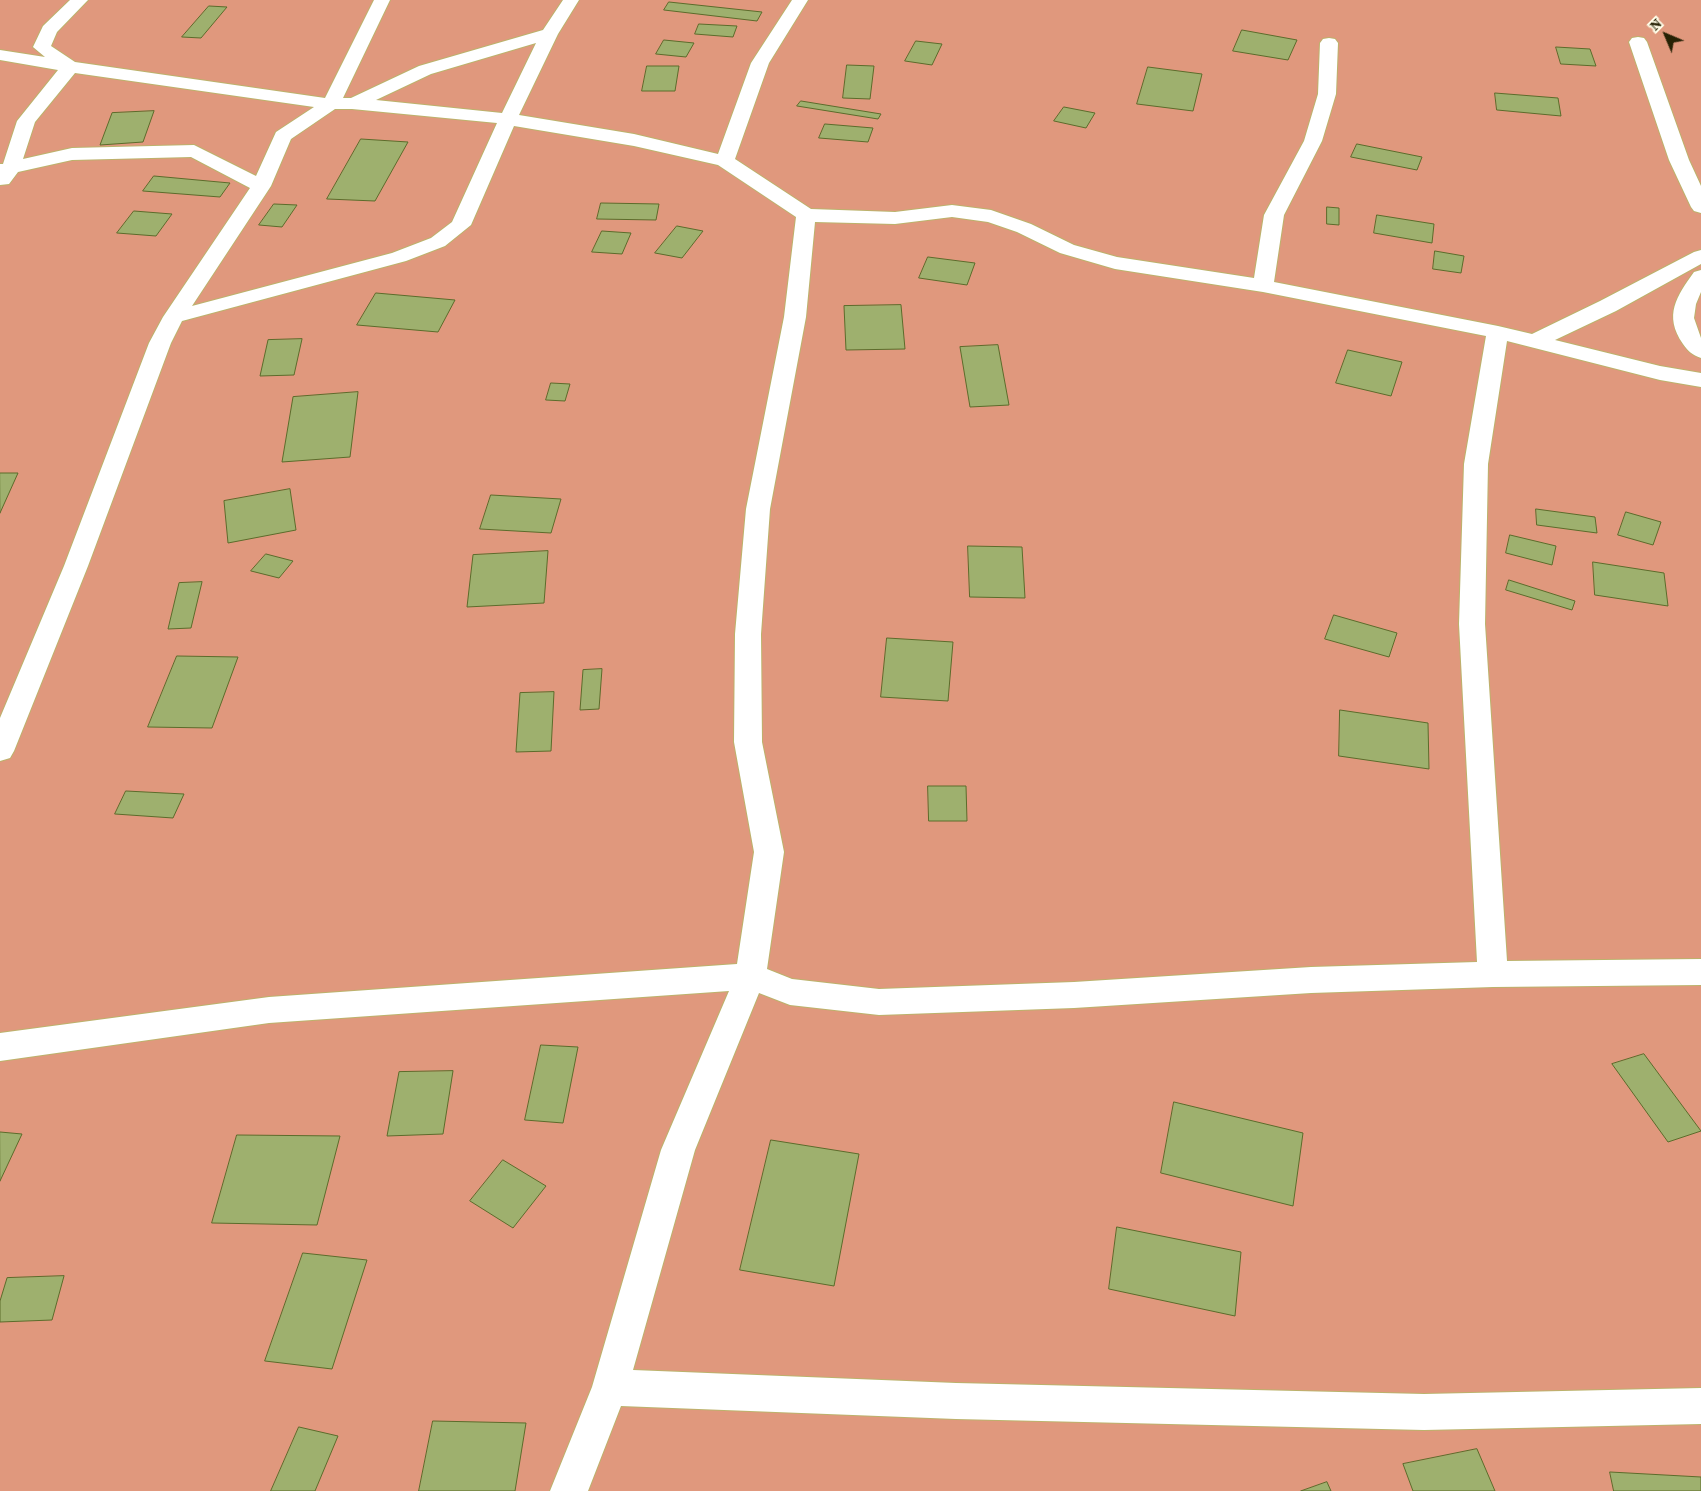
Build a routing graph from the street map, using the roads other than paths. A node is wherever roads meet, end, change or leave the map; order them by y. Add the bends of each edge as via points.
1 (80, 0) edge
2 (382, 0) edge
3 (571, 0) edge
4 (800, 0) edge
5 (549, 34) junction
6 (1329, 42) dead end
7 (1638, 42) dead end
8 (0, 54) edge
9 (70, 67) junction
10 (341, 103) junction
11 (508, 119) junction
12 (725, 161) junction
13 (4, 174) edge
14 (261, 186) junction
15 (1701, 207) edge
16 (806, 215) junction
17 (1701, 256) edge
18 (1701, 276) edge
19 (1263, 286) junction
20 (174, 317) junction
21 (1498, 332) junction
22 (1535, 341) junction
23 (1701, 351) edge
24 (1701, 380) edge
25 (0, 751) edge
26 (1701, 972) edge
27 (1493, 974) junction
28 (751, 976) junction
29 (0, 1047) edge
30 (610, 1386) junction
31 (1701, 1406) edge
32 (569, 1491) edge

1 - 9 street via 49,30 42,47
2 - 10 street
3 - 5 street
4 - 12 street via 760,63
5 - 10 street via 425,70
5 - 11 street
6 - 19 street via 1327,94 1313,141 1274,215
7 - 15 street via 1679,160
8 - 9 street
9 - 10 street
9 - 13 street via 26,121
10 - 11 street
10 - 14 street via 283,136
11 - 12 street via 634,140
11 - 20 street via 461,226 438,242 399,257
12 - 16 street
13 - 14 street via 72,154 194,151
14 - 20 street
16 - 19 street via 895,218 952,211 991,216 1067,249 1115,262
16 - 28 street via 795,317 758,509 748,634 748,742 769,852
17 - 22 street
18 - 23 street via 1685,303 1684,325 1691,341
19 - 21 street
20 - 25 street via 160,343 76,566
21 - 22 street
21 - 27 street via 1476,464 1472,624
22 - 24 street via 1660,373
26 - 27 street
27 - 28 street via 879,1002 790,992
28 - 29 street via 268,1010
28 - 30 street via 678,1150
30 - 31 street via 956,1400 1424,1412
30 - 32 street

